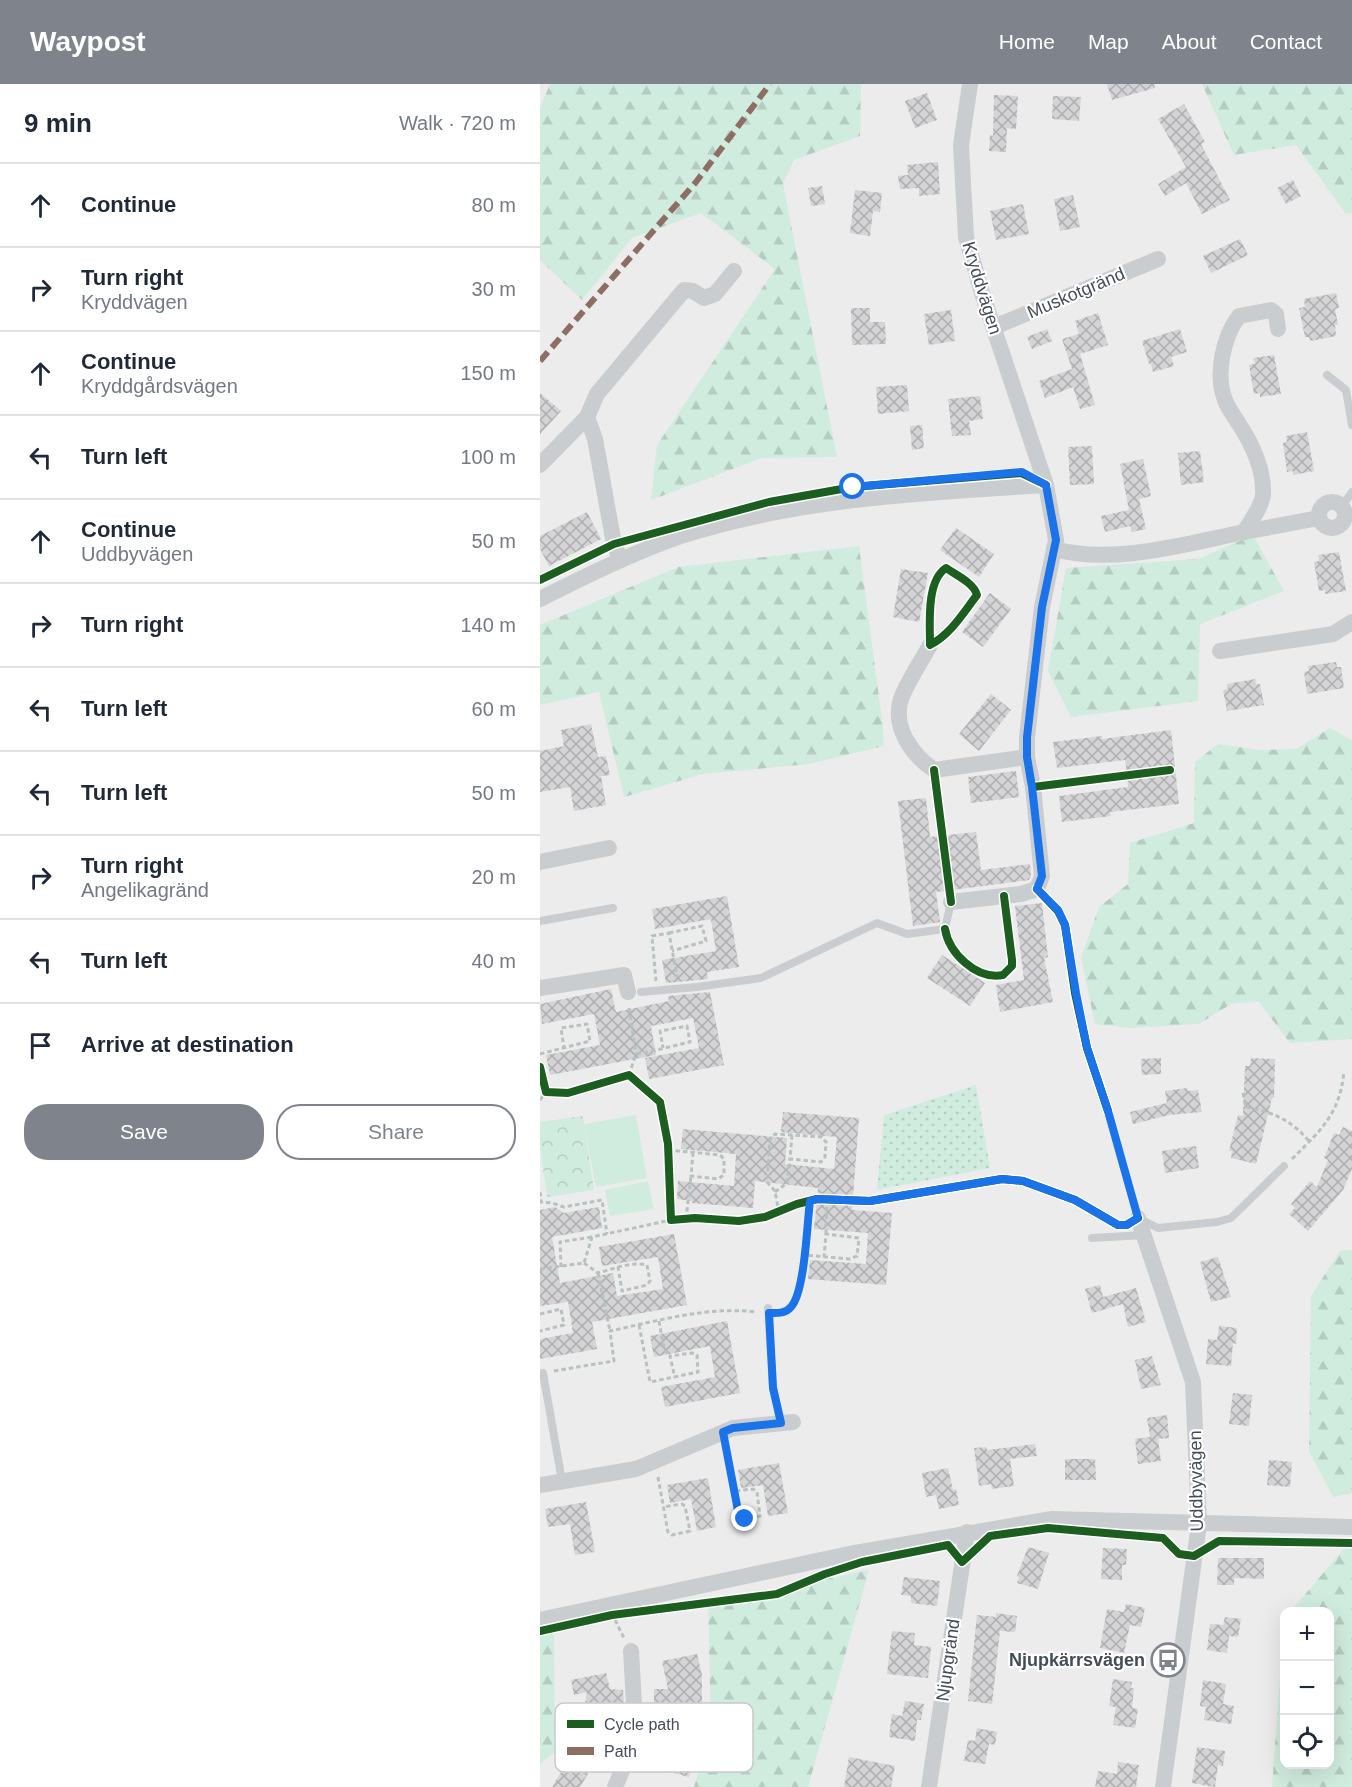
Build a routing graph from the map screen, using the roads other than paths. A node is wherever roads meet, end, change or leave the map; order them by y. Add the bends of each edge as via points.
1 (970, 84) edge
2 (1158, 259) dead end
3 (734, 271) dead end
4 (994, 327) junction
5 (1278, 329) dead end
6 (1327, 375) dead end
7 (587, 417) junction
8 (1352, 425) edge
9 (540, 465) edge
10 (1046, 485) junction
11 (1348, 510) edge
12 (1244, 531) junction
13 (1054, 549) junction
14 (620, 559) junction
15 (540, 599) edge
16 (1352, 622) edge
17 (930, 645) dead end
18 (1220, 651) dead end
19 (1027, 757) junction
20 (609, 848) dead end
21 (540, 862) edge
22 (951, 902) joint
23 (613, 908) dead end
24 (540, 921) edge
25 (540, 988) edge
26 (634, 992) joint
27 (1108, 1111) dead end
28 (1284, 1166) road end
29 (1138, 1218) junction
30 (1144, 1235) junction
31 (1092, 1238) dead end
32 (769, 1311) road end
33 (543, 1373) road end
34 (787, 1423) joint
35 (562, 1481) junction
36 (540, 1485) edge
37 (1199, 1524) junction
38 (1352, 1527) edge
39 (967, 1532) junction
40 (540, 1620) edge
41 (631, 1652) road end
42 (634, 1703) edge
43 (622, 1772) edge
44 (615, 1787) edge
45 (929, 1787) edge
46 (1163, 1787) edge

1 - 4 street, Kryddvägen via 961,145 966,237
2 - 4 street, Muskotgränd
3 - 7 street via 715,294 704,298 684,290 597,394
4 - 10 street, Kryddvägen
5 - 12 street via 1276,314 1271,310 1239,316 1222,353 1224,400 1253,445 1263,495
6 - 8 lane via 1346,390
7 - 9 street
7 - 14 street via 596,439
10 - 13 street, Kryddvägen via 1056,540
10 - 14 street via 838,502 738,521
11 - 12 street via 1342,525 1331,529 1319,518
12 - 13 street via 1131,554 1068,553
13 - 19 street, Kryddvägen via 1042,607
14 - 15 street
16 - 18 street via 1333,634
17 - 19 street via 901,698 900,720 911,749 934,770
19 - 22 street, Kryddvägen via 1042,876 1037,889
20 - 21 street
22 - 26 lane via 945,929 907,934 877,923 761,978
23 - 24 lane
25 - 26 street via 624,975
27 - 29 lane, Uddbyvägen
28 - 29 lane via 1231,1218 1158,1228
29 - 30 street, Uddbyvägen
30 - 31 lane
30 - 37 street, Uddbyvägen via 1193,1382
32 - 34 lane via 773,1388
33 - 35 lane
34 - 35 street via 733,1428 636,1469
35 - 36 street
37 - 38 street
37 - 39 street via 1052,1519
37 - 46 street, Uddbyvägen
39 - 40 street
39 - 45 street, Njupgränd
41 - 42 street
43 - 44 street

